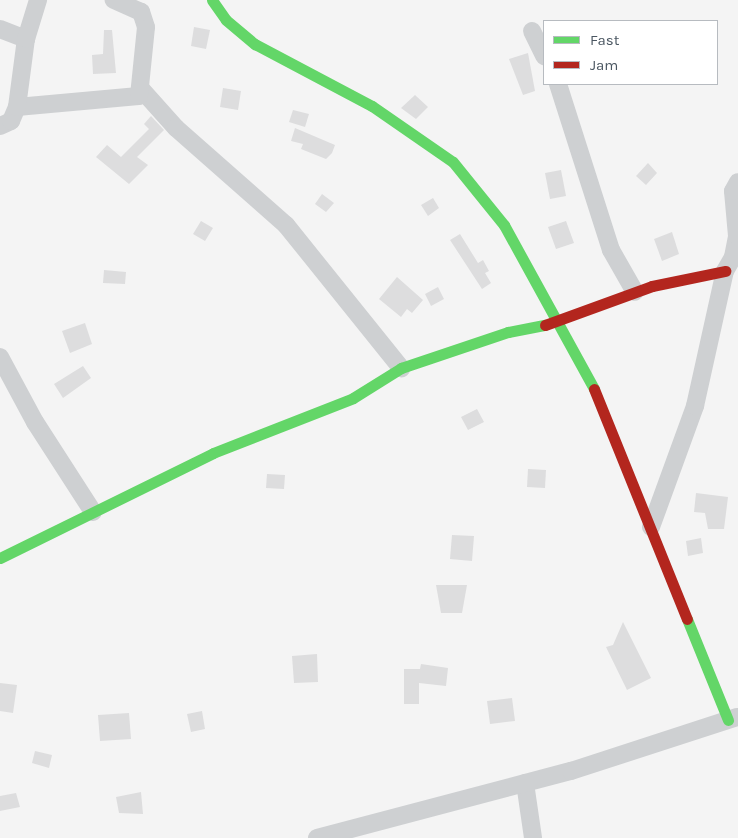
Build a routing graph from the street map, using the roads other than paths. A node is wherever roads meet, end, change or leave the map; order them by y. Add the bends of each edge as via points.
1 (38, 0) edge
2 (212, 0) edge
3 (111, 1) edge
4 (0, 29) edge
5 (532, 31) dead end
6 (26, 39) junction
7 (543, 54) edge
8 (558, 85) edge
9 (142, 90) junction
10 (17, 107) junction
11 (0, 126) edge
12 (738, 182) edge
13 (724, 271) junction
14 (635, 292) junction
15 (558, 323) junction
16 (0, 357) edge
17 (401, 368) junction
18 (93, 512) junction
19 (651, 527) junction
20 (0, 558) edge
21 (733, 718) edge
22 (525, 783) junction
23 (317, 838) edge
24 (533, 838) edge

1 - 6 street
2 - 15 street via 226,20 255,44 372,106 453,162 504,224
3 - 9 street via 141,12 146,27
4 - 6 street
5 - 7 street
6 - 10 street
8 - 14 street via 611,250
9 - 10 street via 134,99
9 - 17 street via 176,128 286,225
10 - 11 street via 11,121
12 - 13 street via 733,191 737,236 734,257
13 - 14 street via 691,276
13 - 19 street via 694,406
14 - 15 street
15 - 17 street via 508,332
15 - 19 street via 588,375
16 - 18 street via 35,422
17 - 18 street via 353,398 213,453
18 - 20 street
19 - 21 street
21 - 22 street
22 - 23 street
22 - 24 street

